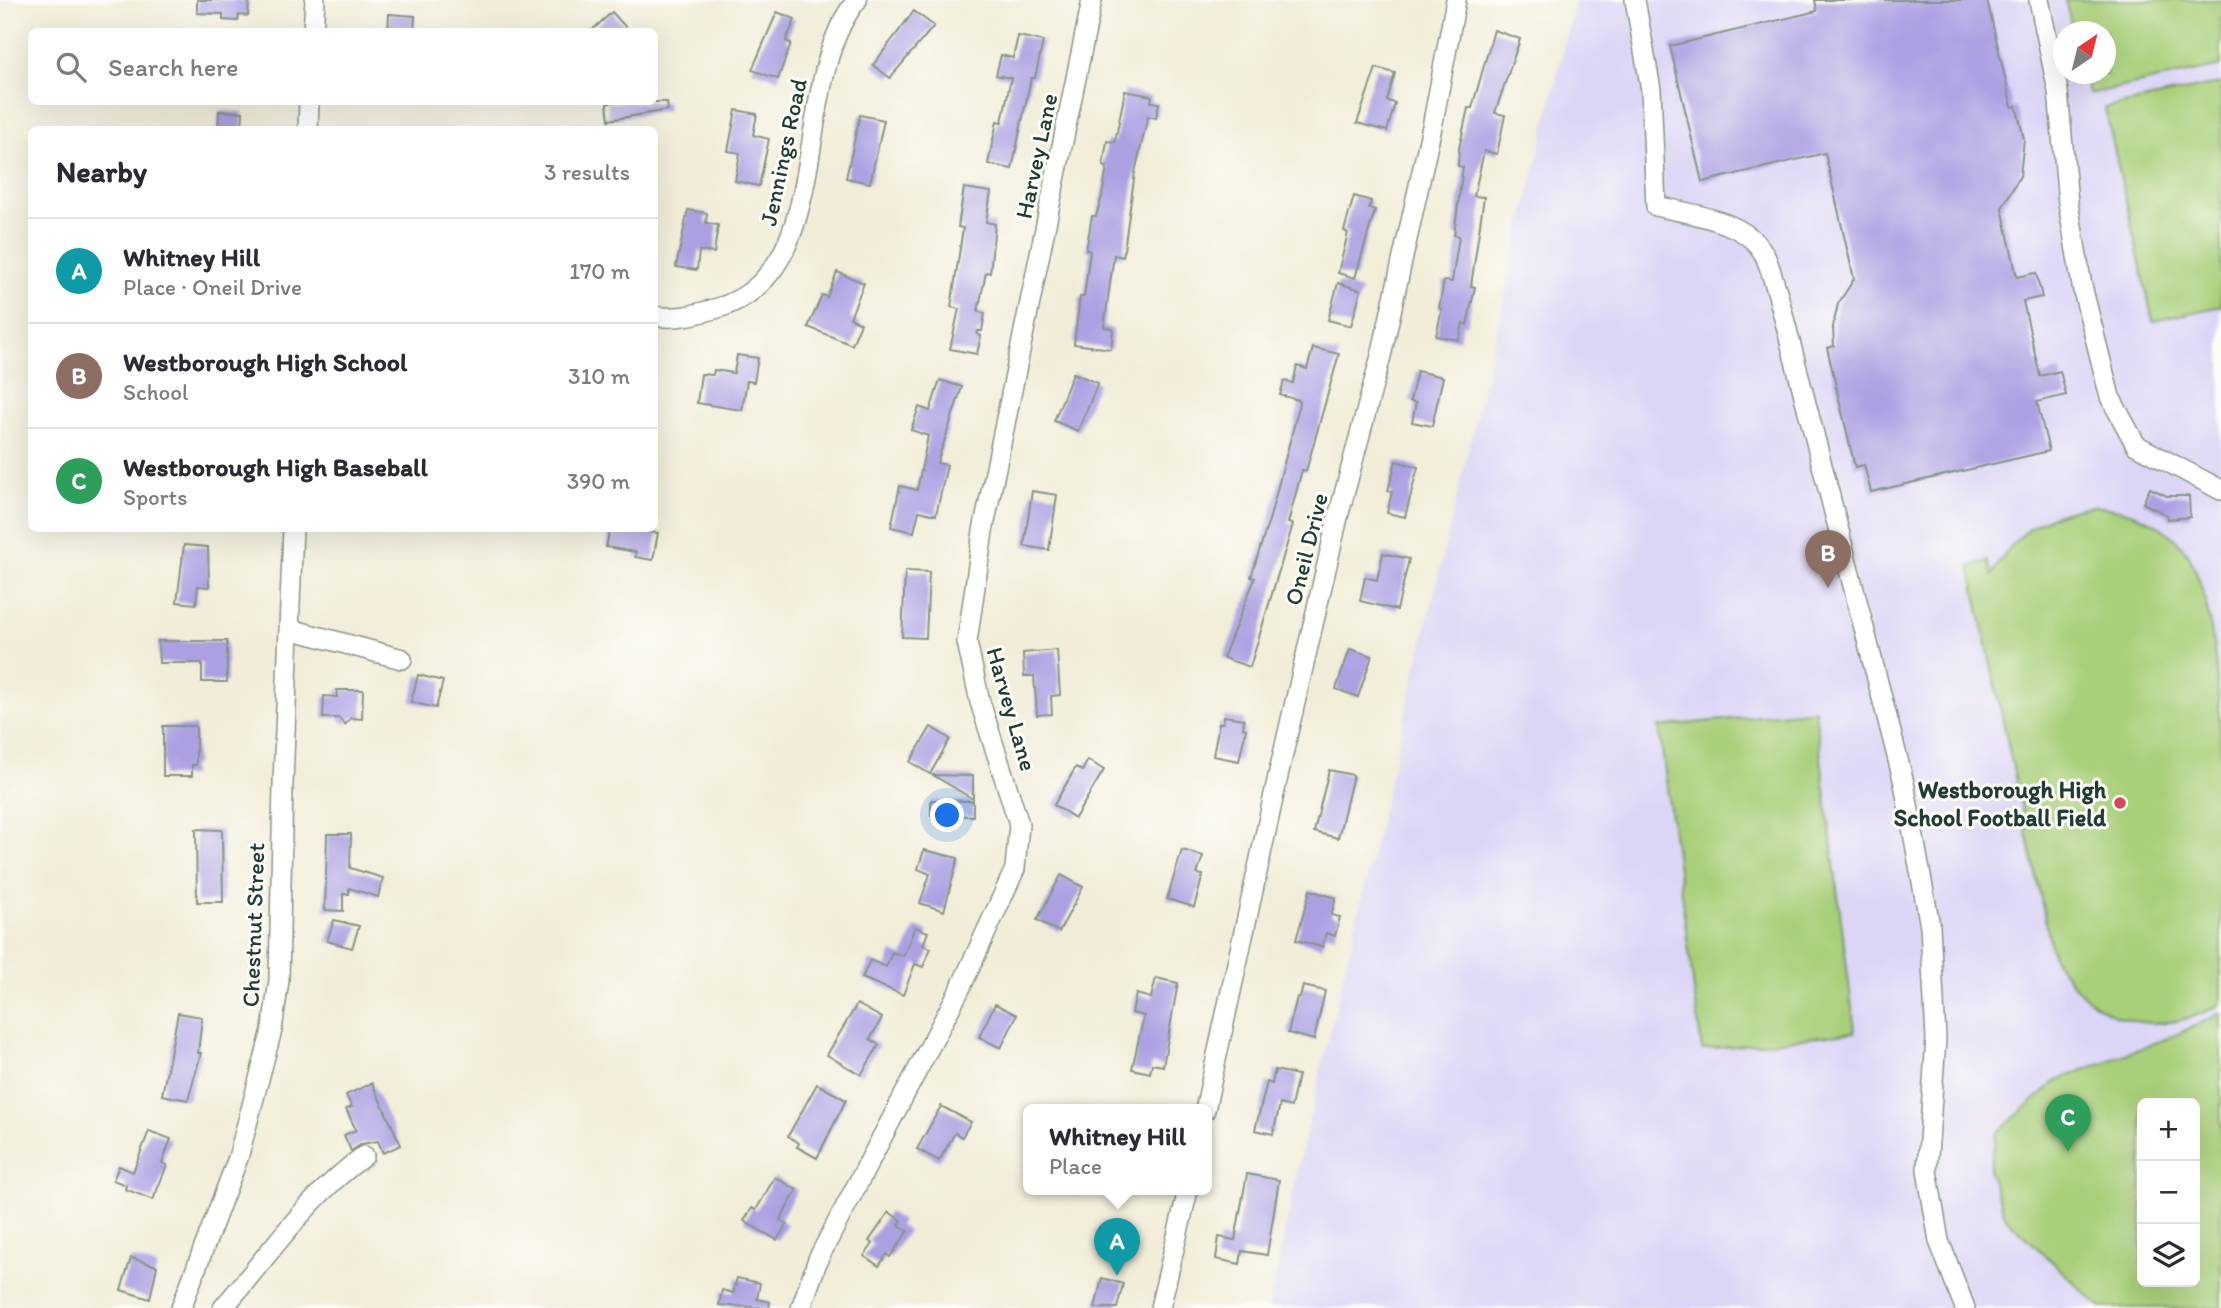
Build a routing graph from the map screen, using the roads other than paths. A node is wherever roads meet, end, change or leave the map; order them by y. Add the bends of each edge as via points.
1 (315, 0) edge
2 (858, 0) edge
3 (1092, 0) edge
4 (1456, 0) edge
5 (1635, 0) edge
6 (2039, 0) edge
7 (313, 28) edge
8 (309, 105) edge
9 (308, 126) edge
10 (658, 316) edge
11 (2221, 490) edge
12 (293, 532) edge
13 (290, 629) junction
14 (402, 659) dead end
15 (1206, 1104) edge
16 (364, 1156) dead end
17 (1187, 1195) edge
18 (181, 1308) edge
19 (223, 1308) edge
20 (802, 1308) edge
21 (1160, 1308) edge
22 (1965, 1308) edge

1 - 7 street
2 - 10 street, Jennings Road via 833,41 795,225 773,270 760,285 729,304 682,317
3 - 20 street, Harvey Lane via 983,531 967,642 980,702 1019,824 1015,869 960,989 824,1247
4 - 15 street, Oneil Drive via 1382,352 1338,517
5 - 22 street via 1650,90 1656,206 1740,230 1764,253 1865,623 1904,783 1930,926 1936,1038 1927,1170 1940,1241
6 - 11 street via 2058,91 2068,203 2082,285 2110,397 2136,445
8 - 9 street
12 - 13 street, Chestnut Street
13 - 14 street
13 - 18 street, Chestnut Street via 279,980 272,1030 237,1158
16 - 19 street via 335,1177
17 - 21 street

